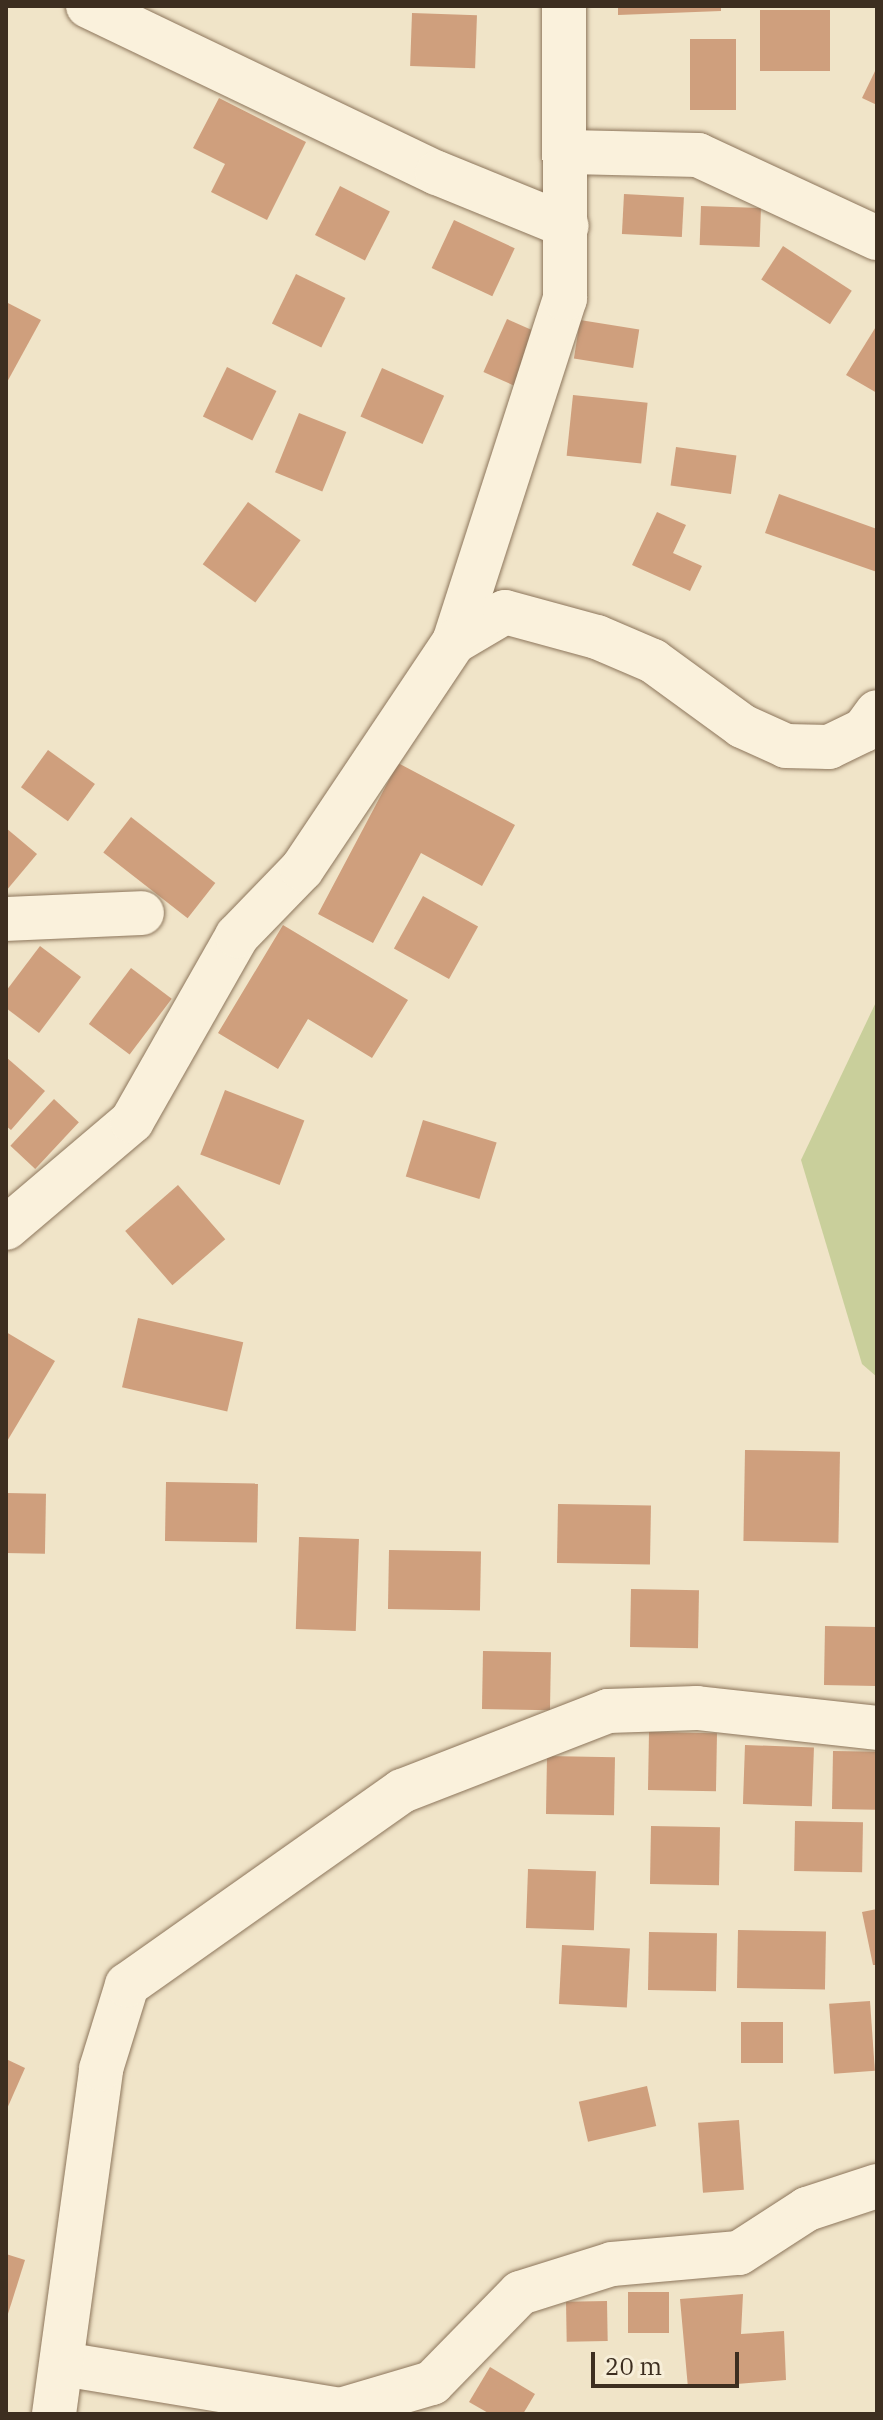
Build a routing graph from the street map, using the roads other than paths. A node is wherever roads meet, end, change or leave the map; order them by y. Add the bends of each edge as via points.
1 (88, 6) edge
2 (564, 6) edge
3 (569, 152) junction
4 (567, 226) junction
5 (877, 238) edge
6 (454, 642) junction
7 (877, 712) edge
8 (142, 913) dead end
9 (6, 919) edge
10 (6, 1228) edge
11 (877, 1728) edge
12 (877, 2186) edge
13 (63, 2364) junction
14 (54, 2414) edge

1 - 4 street via 437,173
2 - 3 street
3 - 4 street
3 - 5 street via 698,155
4 - 6 street via 565,299
6 - 7 street via 505,612 597,637 653,661 742,726 786,746 829,747 864,730
6 - 10 street via 302,869 237,936 132,1121
8 - 9 street
11 - 13 street via 697,1708 608,1711 402,1791 127,1985 101,2069
12 - 13 street via 807,2209 739,2253 612,2264 520,2293 432,2383 340,2410
13 - 14 street

